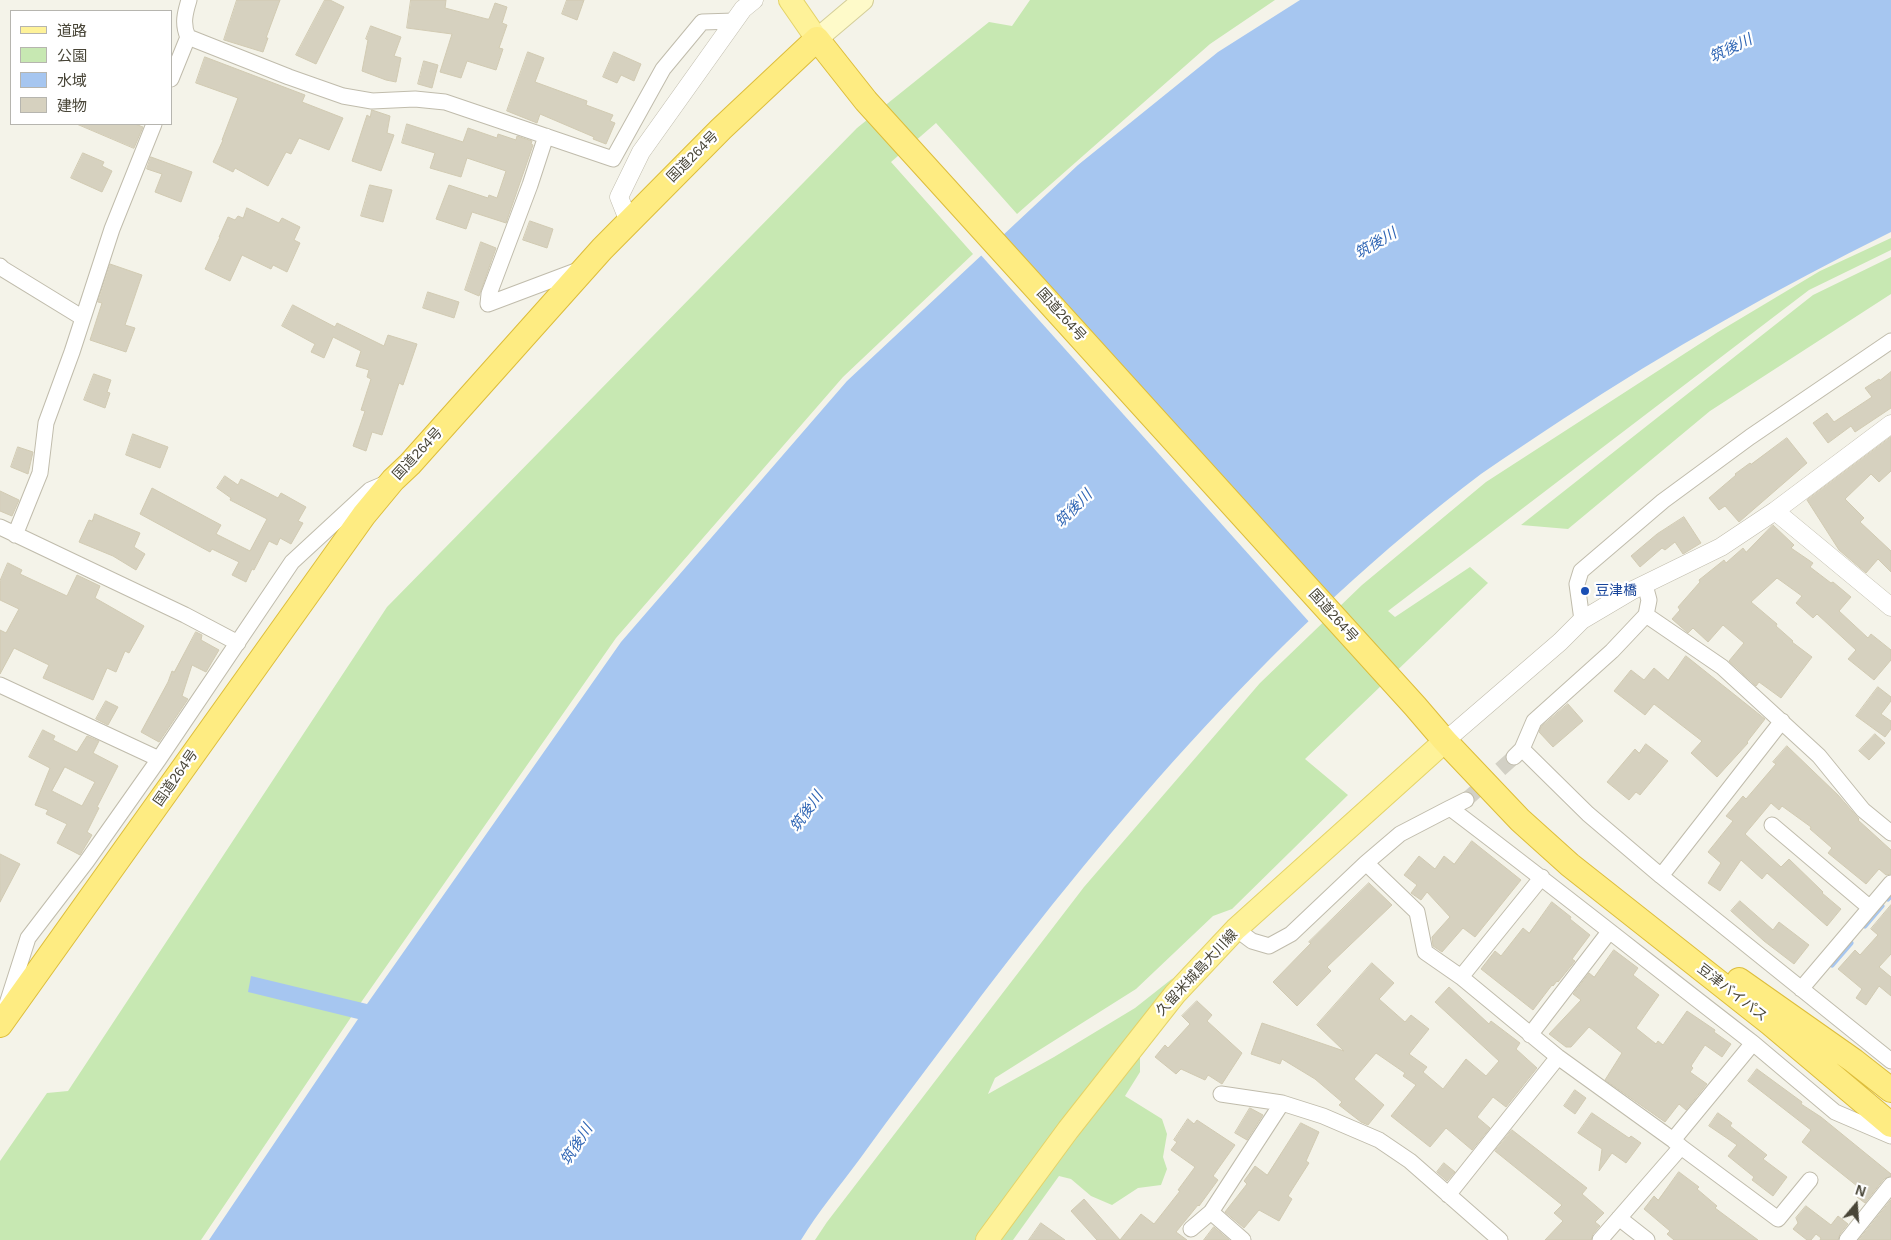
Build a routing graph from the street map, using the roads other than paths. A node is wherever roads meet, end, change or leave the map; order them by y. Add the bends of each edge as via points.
1 (189, 0) edge
2 (790, 0) edge
3 (863, 0) edge
4 (742, 7) edge
5 (188, 37) junction
6 (817, 39) junction
7 (172, 77) edge
8 (154, 125) edge
9 (546, 136) junction
10 (629, 222) junction
11 (0, 266) edge
12 (585, 267) junction
13 (83, 318) junction
14 (1891, 341) edge
15 (1891, 424) edge
16 (393, 480) junction
17 (1775, 511) junction
18 (0, 527) edge
19 (15, 535) junction
20 (1645, 585) junction
21 (1891, 607) edge
22 (1646, 615) junction
23 (1582, 620) junction
24 (238, 643) junction
25 (0, 685) edge
26 (1782, 721) junction
27 (1445, 741) junction
28 (159, 759) junction
29 (1466, 800) tunnel mouth
30 (1450, 808) junction
31 (1772, 824) dead end
32 (1891, 833) edge
33 (1366, 862) junction
34 (1570, 865) junction
35 (1661, 876) junction
36 (1542, 877) junction
37 (1891, 883) edge
38 (1869, 907) junction
39 (1236, 929) junction
40 (1609, 932) junction
41 (1461, 977) junction
42 (1801, 989) junction
43 (1, 1023) edge
44 (1530, 1035) junction
45 (1753, 1043) junction
46 (1558, 1057) junction
47 (1891, 1061) edge
48 (1891, 1090) edge
49 (1221, 1094) dead end
50 (1282, 1103) junction
51 (1891, 1124) edge
52 (1891, 1136) edge
53 (1677, 1143) junction
54 (1810, 1180) dead end
55 (1891, 1184) edge
56 (1448, 1195) junction
57 (1211, 1212) junction
58 (1619, 1218) junction
59 (1190, 1229) dead end
60 (987, 1240) edge
61 (1242, 1240) edge
62 (1500, 1240) edge
63 (1600, 1240) edge
64 (1647, 1240) edge
65 (1848, 1240) edge

1 - 5 street via 184,28
2 - 6 main road
3 - 6 main road
4 - 9 street via 702,22 662,69 613,159
4 - 10 street via 641,152 619,197
5 - 7 street
5 - 9 street via 343,96 372,101 415,99 446,102
6 - 10 highway, 国道264号
6 - 27 highway, 国道264号 via 866,101
8 - 13 street via 112,229
9 - 12 street via 488,304
10 - 12 highway, 国道264号
11 - 13 street
12 - 16 highway, 国道264号
13 - 19 street via 46,423 40,473
14 - 23 street via 1671,495 1581,571 1577,584
15 - 17 street
16 - 24 street via 370,490 292,562
16 - 43 highway, 国道264号 via 364,515
17 - 20 street via 1721,547
17 - 21 street
18 - 19 street
19 - 24 street
20 - 22 street via 1649,600
20 - 23 street
22 - 26 street via 1722,667
22 - 35 street via 1612,651 1534,721 1518,753
23 - 27 street
24 - 28 street
25 - 28 street
26 - 32 street via 1819,756 1863,810
26 - 35 street
27 - 34 highway, 豆津バイパス via 1520,820
27 - 39 main road, 久留米城島大川線
28 - 43 street via 28,938
29 - 30 street
30 - 33 street via 1400,834
30 - 36 street
31 - 38 street
33 - 39 street via 1291,934 1269,946 1252,941
33 - 41 street via 1417,912 1425,952
34 - 48 highway, 豆津バイパス via 1763,996
34 - 51 highway, 豆津バイパス via 1770,1023
35 - 42 street
36 - 40 street
36 - 41 street
37 - 38 street
38 - 42 street
39 - 60 main road, 久留米城島大川線 via 1154,1019
40 - 44 street
40 - 45 street
41 - 44 street
42 - 47 street
44 - 46 street
45 - 52 street via 1835,1112
45 - 53 street
46 - 53 street
46 - 56 street
49 - 50 street
50 - 56 street via 1379,1140 1410,1161
50 - 57 street
53 - 54 street via 1778,1218
53 - 58 street
55 - 65 street
56 - 62 street
57 - 59 street
57 - 61 street
58 - 63 street
58 - 64 street

